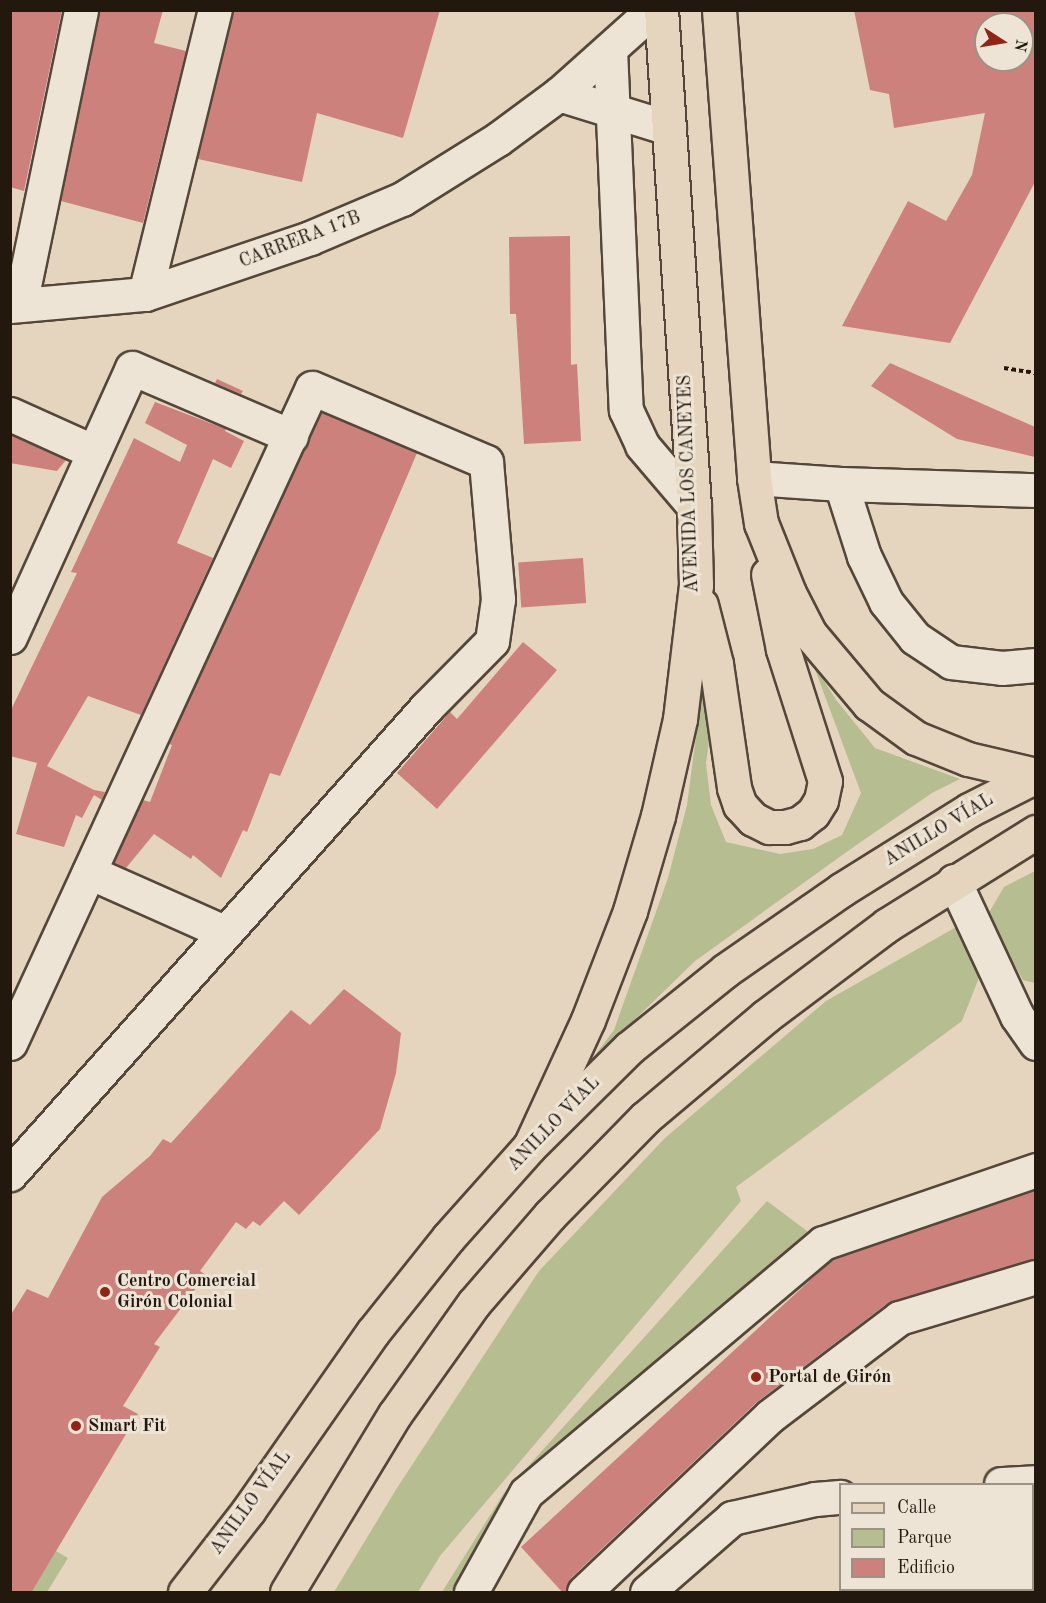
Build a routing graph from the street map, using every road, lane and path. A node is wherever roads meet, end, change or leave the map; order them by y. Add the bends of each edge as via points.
1 (81, 10) edge
2 (215, 10) edge
3 (653, 10) edge
4 (661, 10) edge
5 (719, 10) edge
6 (610, 49) junction
7 (559, 94) junction
8 (613, 110) junction
9 (669, 128) junction
10 (145, 294) junction
11 (15, 305) edge
12 (1004, 368) dead end
13 (1035, 374) edge
14 (10, 414) edge
15 (291, 436) junction
16 (94, 452) junction
17 (753, 478) junction
18 (841, 484) junction
19 (1035, 490) edge
20 (694, 506) junction
21 (761, 523) junction
22 (696, 585) junction
23 (10, 637) edge
24 (1035, 665) edge
25 (1035, 775) edge
26 (1035, 832) edge
27 (90, 872) junction
28 (954, 881) junction
29 (224, 932) junction
30 (10, 1043) edge
31 (1035, 1043) edge
32 (529, 1147) junction
33 (1035, 1170) edge
34 (10, 1174) edge
35 (1035, 1276) edge
36 (839, 1497) edge
37 (185, 1593) edge
38 (287, 1593) edge
39 (471, 1593) edge
40 (584, 1593) edge
41 (647, 1593) edge

1 - 11 street
2 - 10 street
3 - 6 street, CARRERA 17B
4 - 9 main road, AVENIDA LOS CANEYES
5 - 17 main road
6 - 7 street, CARRERA 17B
6 - 8 street
7 - 8 street
7 - 10 street, CARRERA 17B via 498,139 402,199 310,238
8 - 9 street
8 - 20 street via 626,410 642,446
9 - 20 main road, AVENIDA LOS CANEYES
10 - 11 street, CARRERA 17B
12 - 13 path
14 - 16 street
15 - 16 street via 132,368
15 - 27 street
15 - 29 street via 312,388 486,462 498,599 492,641 426,708
16 - 23 street
17 - 18 street
17 - 21 main road
18 - 19 street
18 - 24 street via 864,556 886,602 915,638 951,662 1002,668
20 - 22 main road, AVENIDA LOS CANEYES
21 - 22 main road via 783,649 825,781 817,806 800,823 770,827 753,819 740,804 734,788 716,664
21 - 25 main road via 810,634 869,704 916,738 968,759
22 - 32 main road, AVENIDA LOS CANEYES via 681,719 630,911 588,1020
25 - 32 main road, ANILLO VÍAL via 969,810 841,890 726,970 629,1048
26 - 28 main road
27 - 29 street
27 - 30 street
28 - 31 street via 1017,1016
28 - 38 main road via 887,925 766,1016 645,1118 550,1215 474,1303 395,1414
29 - 34 street
32 - 37 main road, ANILLO VÍAL via 448,1238 374,1332
33 - 39 street via 823,1244 526,1493
35 - 40 street via 899,1318 770,1416
36 - 41 street via 732,1518

